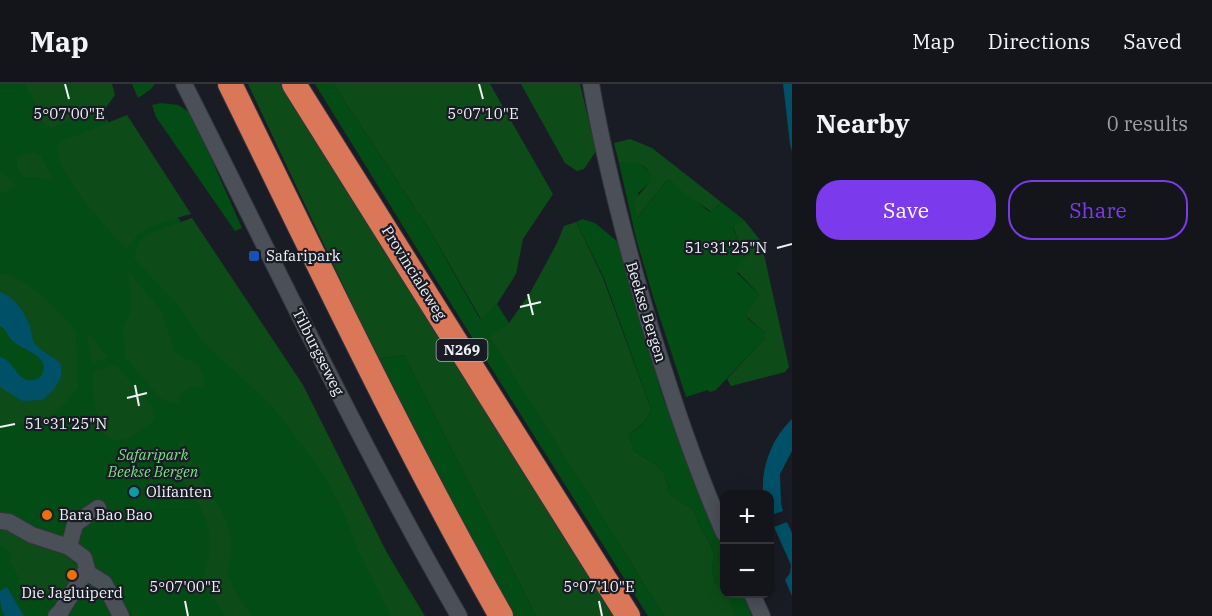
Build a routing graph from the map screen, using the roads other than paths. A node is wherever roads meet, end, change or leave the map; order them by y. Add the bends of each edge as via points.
1 (184, 84) edge
2 (230, 84) edge
3 (294, 84) edge
4 (591, 84) edge
5 (98, 508) dead end
6 (0, 521) edge
7 (720, 523) edge
8 (69, 547) junction
9 (86, 572) junction
10 (754, 598) edge
11 (56, 616) edge
12 (121, 616) edge
13 (459, 616) edge
14 (501, 616) edge
15 (628, 616) edge
16 (762, 616) edge

1 - 13 street, Tilburgseweg via 333,383
2 - 14 highway via 377,385
3 - 15 highway, Provincialeweg / N269
4 - 7 street, Beekse Bergen via 630,258 672,399
5 - 8 street via 75,524
6 - 8 street
8 - 9 street via 84,558
9 - 11 street
9 - 12 street via 104,583
10 - 16 street

